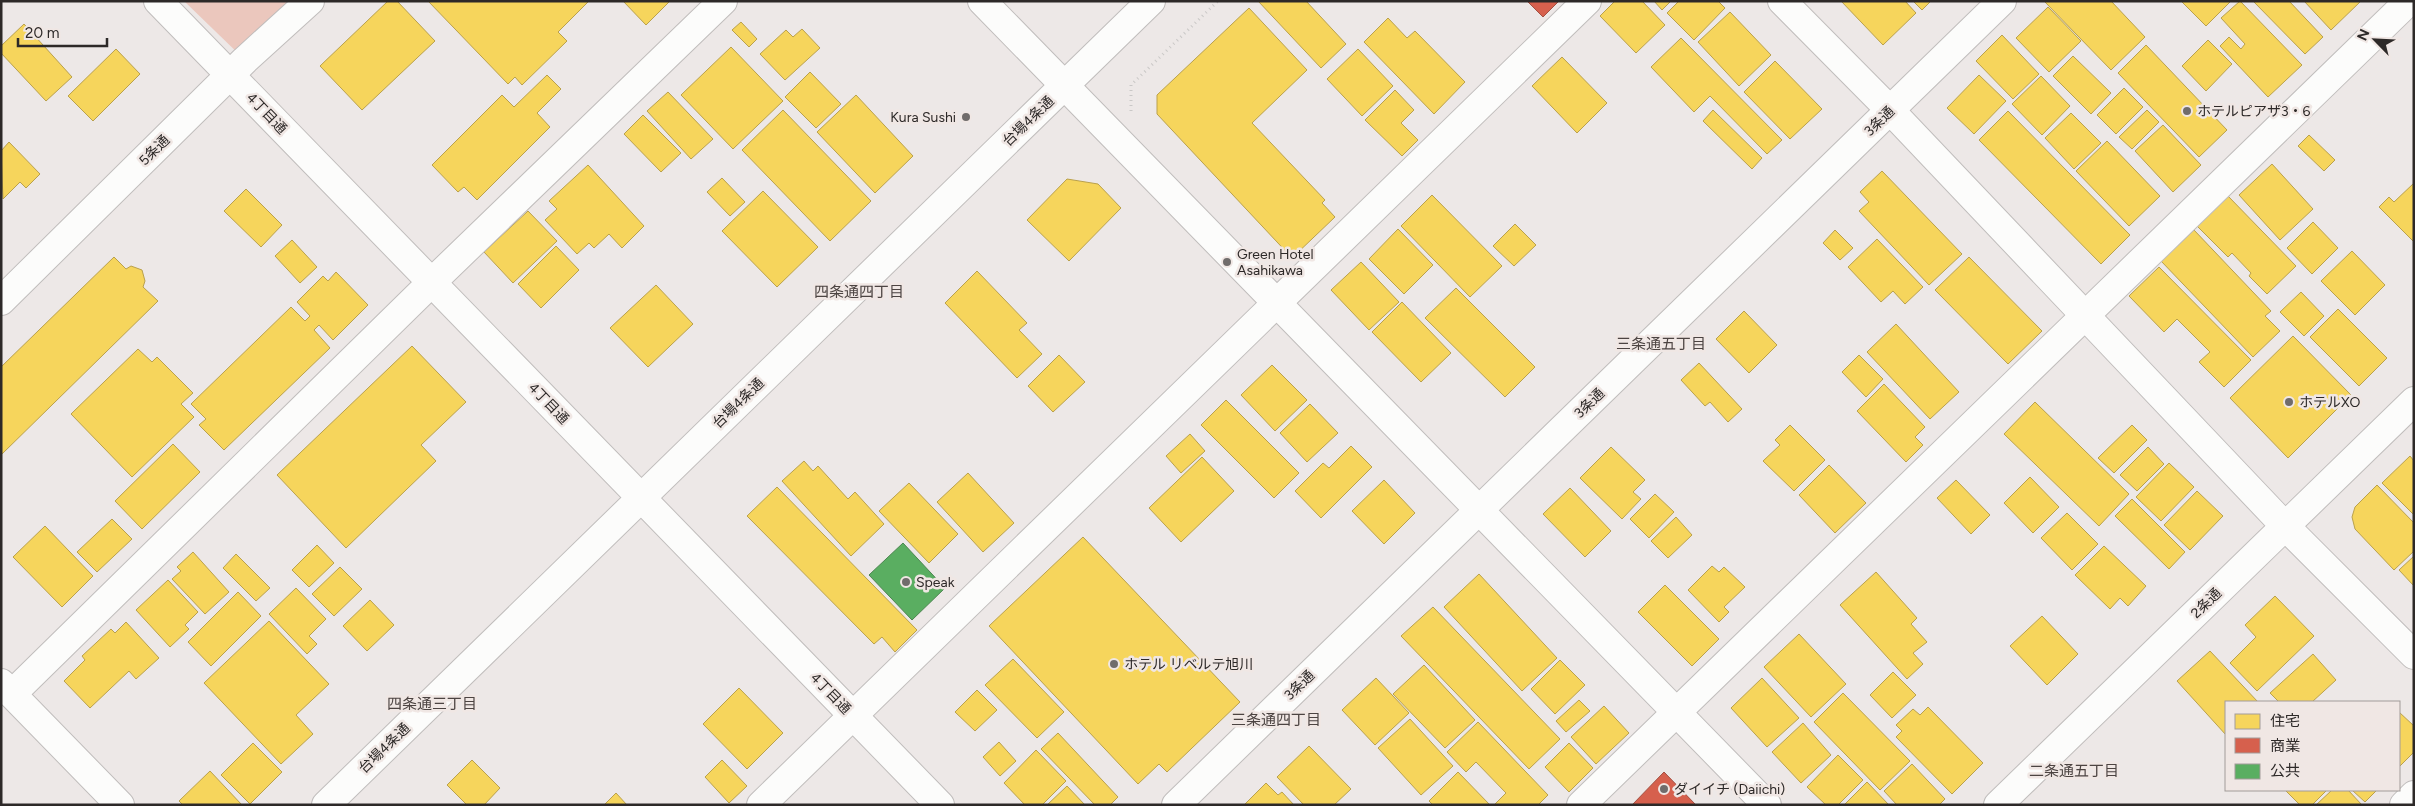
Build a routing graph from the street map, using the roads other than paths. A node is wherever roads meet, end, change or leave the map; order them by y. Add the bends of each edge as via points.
1 (158, 1) edge
2 (310, 1) edge
3 (723, 1) edge
4 (982, 1) edge
5 (1151, 1) edge
6 (1587, 1) edge
7 (1782, 1) edge
8 (2002, 1) edge
9 (2409, 1) edge
10 (230, 75) junction
11 (1064, 86) junction
12 (1890, 110) junction
13 (432, 282) junction
14 (1, 301) edge
15 (1276, 303) junction
16 (2085, 316) junction
17 (2414, 401) edge
18 (641, 498) junction
19 (1479, 510) junction
20 (2285, 526) junction
21 (2414, 655) edge
22 (7, 689) edge
23 (1676, 712) junction
24 (853, 715) junction
25 (2414, 795) edge
26 (120, 805) edge
27 (326, 805) edge
28 (761, 805) edge
29 (940, 805) edge
30 (1176, 805) edge
31 (1581, 805) edge
32 (1767, 805) edge
33 (1998, 805) edge
34 (2404, 805) edge

1 - 10 main road, 4丁目通
2 - 10 main road, 5条通
3 - 13 main road
4 - 11 main road
5 - 11 main road, 台場4条通
6 - 15 main road
7 - 12 main road
8 - 12 main road, 3条通
9 - 16 main road
10 - 13 main road, 4丁目通
10 - 14 main road, 5条通
11 - 15 main road
11 - 18 main road, 台場4条通
12 - 16 main road
12 - 19 main road, 3条通
13 - 18 main road, 4丁目通
13 - 22 main road
15 - 19 main road
15 - 24 main road
16 - 20 main road
16 - 23 main road
17 - 20 main road, 2条通
18 - 24 main road, 4丁目通
18 - 27 main road, 台場4条通
19 - 23 main road
19 - 30 main road, 3条通
20 - 21 main road
20 - 33 main road, 2条通
22 - 26 main road
23 - 31 main road
23 - 32 main road
24 - 28 main road
24 - 29 main road, 4丁目通
25 - 34 main road

